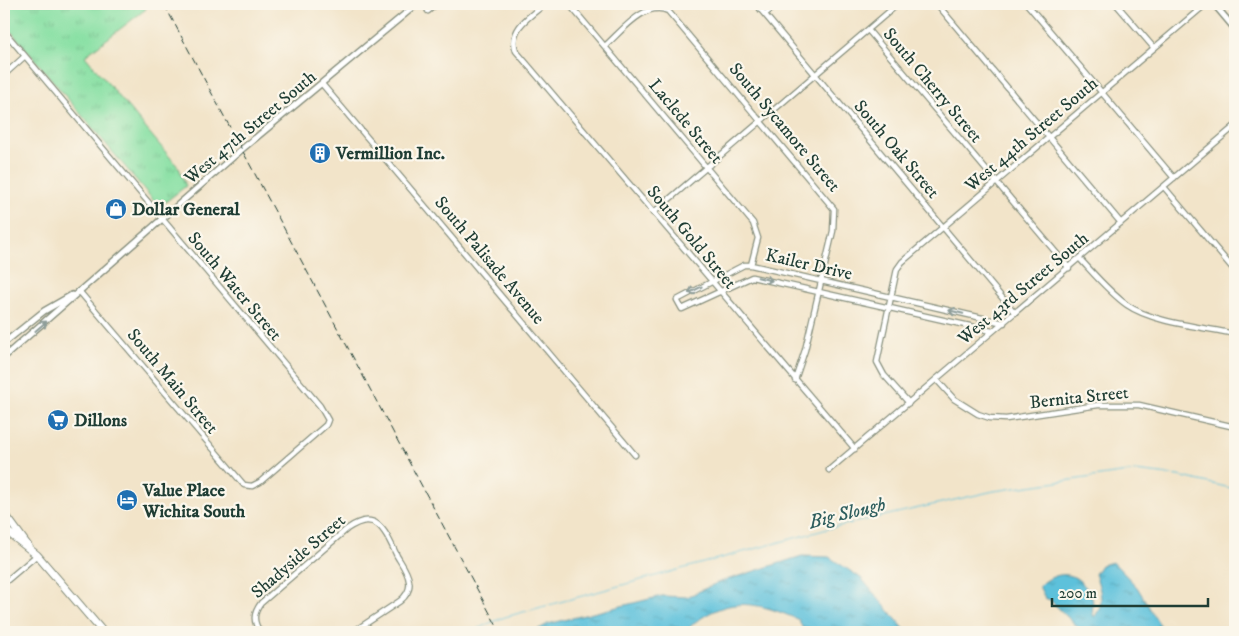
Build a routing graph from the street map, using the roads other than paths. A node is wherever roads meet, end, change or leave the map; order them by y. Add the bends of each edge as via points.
1 (416, 4) edge
2 (436, 4) edge
3 (544, 4) edge
4 (569, 4) edge
5 (756, 4) edge
6 (778, 4) edge
7 (898, 4) edge
8 (937, 4) edge
9 (1027, 4) edge
10 (1116, 4) edge
11 (1206, 4) edge
12 (1214, 4) edge
13 (428, 11) dead end
14 (765, 14) junction
15 (1235, 29) edge
16 (868, 30) junction
17 (4, 31) edge
18 (605, 46) junction
19 (1154, 48) junction
20 (25, 56) junction
21 (816, 74) junction
22 (4, 75) edge
23 (322, 84) junction
24 (1102, 92) junction
25 (762, 120) junction
26 (1235, 126) edge
27 (1049, 137) junction
28 (707, 167) junction
29 (1174, 178) junction
30 (996, 181) junction
31 (1164, 187) junction
32 (653, 212) junction
33 (162, 219) junction
34 (1121, 223) junction
35 (944, 226) junction
36 (1080, 259) junction
37 (751, 265) junction
38 (1069, 268) junction
39 (1235, 271) edge
40 (821, 280) junction
41 (712, 282) junction
42 (720, 291) junction
43 (79, 292) junction
44 (818, 292) junction
45 (891, 297) junction
46 (888, 308) junction
47 (1015, 313) junction
48 (1004, 323) junction
49 (992, 331) junction
50 (1235, 334) edge
51 (4, 343) edge
52 (4, 357) edge
53 (796, 380) junction
54 (936, 380) junction
55 (909, 403) junction
56 (1235, 427) edge
57 (855, 449) junction
58 (636, 455) dead end
59 (829, 470) dead end
60 (247, 486) joint
61 (4, 513) edge
62 (4, 529) edge
63 (34, 553) junction
64 (4, 583) edge
65 (103, 632) edge
66 (260, 632) edge
67 (353, 632) edge

1 - 23 street, West 47th Street South
2 - 13 street
3 - 32 street, South Gold Street via 516,29 513,40 519,54
4 - 18 street, Laclede Street
5 - 14 street, South Oak Street
6 - 14 street
7 - 16 street
8 - 27 street
9 - 24 street
10 - 19 street
11 - 19 street, West 44th Street South
12 - 15 street
14 - 21 street, South Oak Street
16 - 21 street
16 - 30 street, South Cherry Street
17 - 20 street, South Water Street
18 - 25 street, South Sycamore Street via 646,11 664,9
18 - 28 street, Laclede Street
19 - 24 street, West 44th Street South
20 - 22 street
20 - 33 street, South Water Street
21 - 25 street
21 - 35 street, South Oak Street
23 - 33 street, West 47th Street South
23 - 58 street, South Palisade Avenue
24 - 27 street, West 44th Street South
24 - 29 street
25 - 28 street
25 - 40 street, South Sycamore Street via 834,208 835,219
26 - 29 street, West 43rd Street South
27 - 30 street, West 44th Street South
27 - 34 street
28 - 32 street
28 - 37 street, Laclede Street via 757,229
29 - 31 street, West 43rd Street South
30 - 35 street, West 44th Street South
30 - 38 street, South Cherry Street
31 - 34 street, West 43rd Street South
31 - 39 street
32 - 41 street, South Gold Street
33 - 43 street, West 47th Street South
33 - 60 street, South Water Street via 326,414 327,422 323,428 260,482
34 - 36 street, West 43rd Street South
35 - 45 street, West 44th Street South via 902,262 897,269
35 - 47 street, South Oak Street
36 - 38 street, West 43rd Street South
36 - 50 street via 1111,292 1135,310
37 - 40 street, Kailer Drive
37 - 41 street, Kailer Drive via 744,265
38 - 47 street, West 43rd Street South
40 - 44 street, South Sycamore Street
40 - 45 street, Kailer Drive
41 - 42 street, South Gold Street
41 -> 42 street, Kailer Drive via 677,300 682,309
42 -> 44 street, Kailer Drive via 752,277
42 - 53 street, South Gold Street
43 - 51 street via 44,311
52 -> 43 street
43 - 60 street, South Main Street via 241,483
44 - 46 street, Kailer Drive
44 - 53 street, South Sycamore Street
45 - 46 street
48 -> 45 street, Kailer Drive
46 - 49 street, Kailer Drive
46 - 55 street via 878,363 884,375
47 - 48 street, West 43rd Street South
48 - 49 street, West 43rd Street South
49 - 54 street, West 43rd Street South
53 - 57 street, South Gold Street
54 - 55 street, West 43rd Street South
54 - 56 street, Bernita Street via 954,398 990,418 1006,419 1098,405 1121,405 1167,410
55 - 57 street, West 43rd Street South
57 - 59 street, West 43rd Street South
61 - 63 main road
62 - 63 main road
63 - 64 street
63 - 65 main road
66 - 67 street, Shadyside Street via 254,614 261,603 361,520 381,526 410,582 406,596

